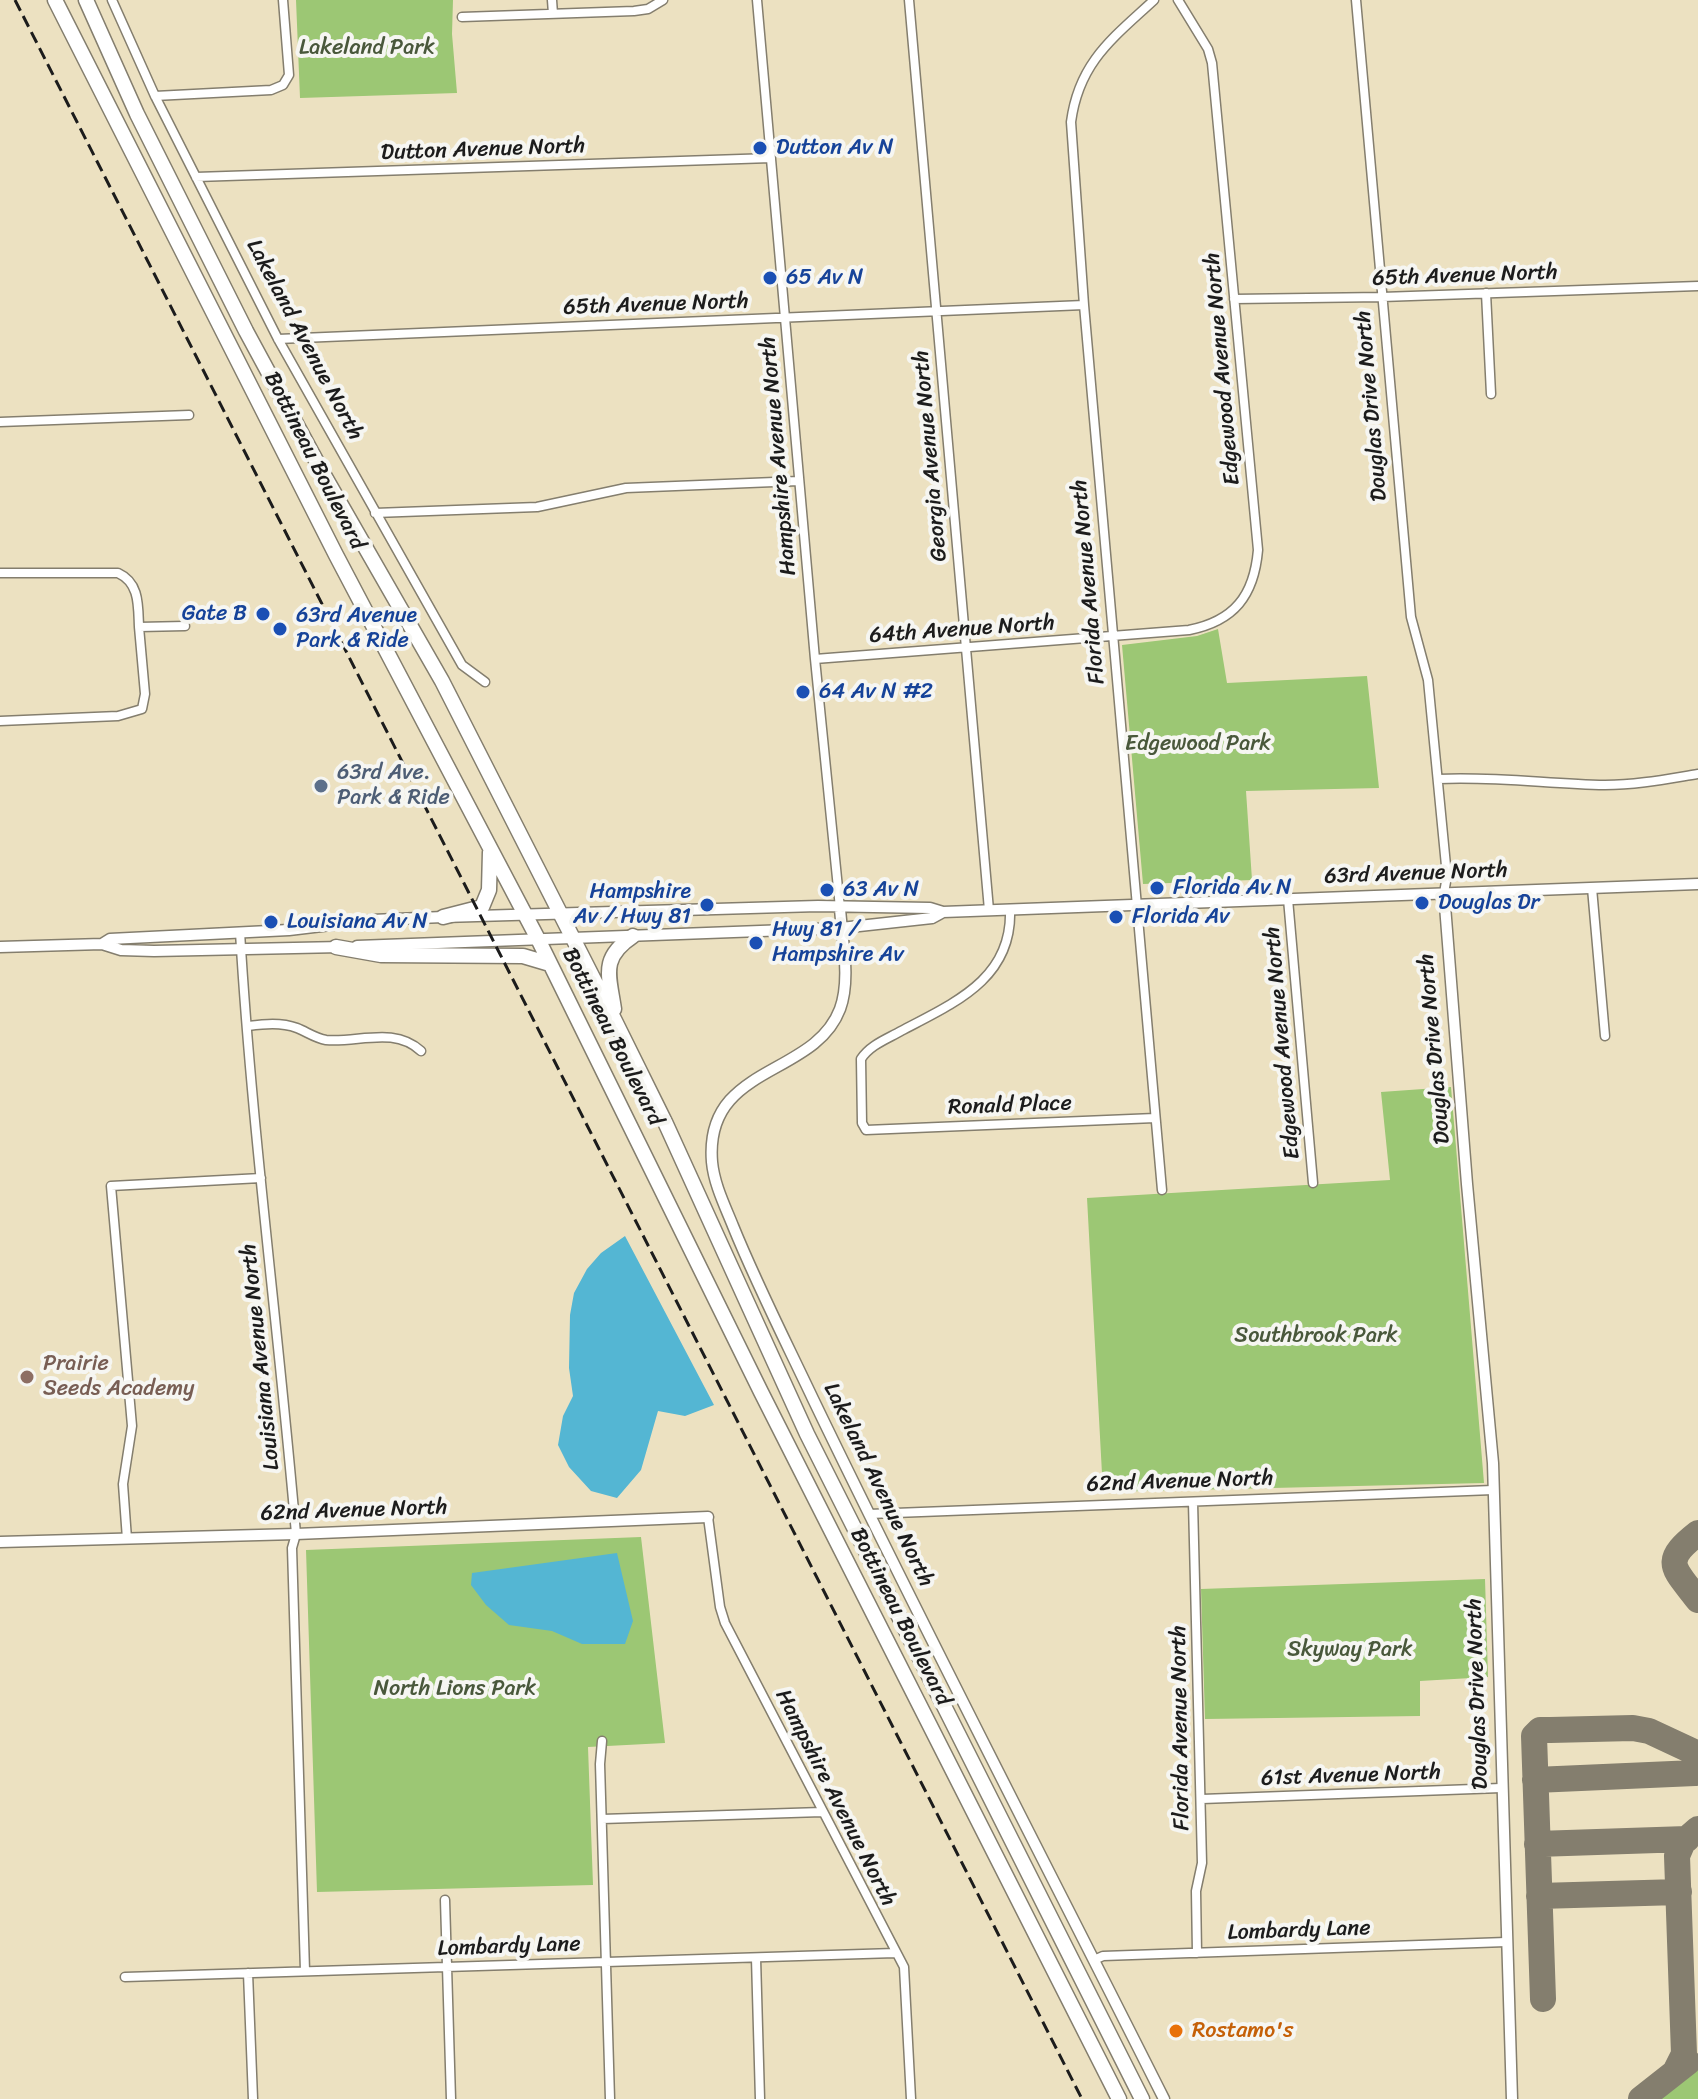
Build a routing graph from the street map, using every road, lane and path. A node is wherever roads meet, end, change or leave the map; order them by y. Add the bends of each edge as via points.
1 (55, 0) edge
2 (86, 0) edge
3 (112, 0) edge
4 (283, 0) edge
5 (552, 0) edge
6 (663, 0) edge
7 (757, 0) edge
8 (909, 0) edge
9 (1154, 0) edge
10 (1178, 0) edge
11 (1356, 0) edge
12 (553, 14) junction
13 (462, 17) dead end
14 (155, 96) junction
15 (771, 158) junction
16 (196, 177) junction
17 (1698, 286) edge
18 (1486, 293) junction
19 (1382, 297) junction
20 (1234, 299) junction
21 (1084, 305) junction
22 (936, 312) junction
23 (784, 318) junction
24 (278, 339) junction
25 (1491, 394) dead end
26 (189, 415) dead end
27 (0, 422) edge
28 (799, 481) junction
29 (375, 513) junction
30 (0, 573) edge
31 (185, 626) dead end
32 (139, 627) junction
33 (1112, 637) junction
34 (966, 647) junction
35 (815, 659) junction
36 (485, 682) dead end
37 (0, 721) edge
38 (1698, 774) edge
39 (1438, 779) junction
40 (491, 848) junction
41 (1698, 884) edge
42 (1592, 888) junction
43 (1444, 893) junction
44 (1288, 899) junction
45 (1136, 904) junction
46 (840, 908) junction
47 (1010, 909) junction
48 (989, 910) junction
49 (943, 912) junction
50 (560, 914) junction
51 (525, 915) junction
52 (443, 917) junction
53 (841, 928) junction
54 (240, 932) junction
55 (633, 936) junction
56 (572, 939) junction
57 (539, 941) junction
58 (102, 944) junction
59 (0, 947) edge
60 (336, 947) junction
61 (241, 948) junction
62 (550, 964) junction
63 (615, 1021) junction
64 (248, 1026) junction
65 (1605, 1036) dead end
66 (421, 1051) dead end
67 (1155, 1118) junction
68 (261, 1178) junction
69 (1313, 1183) dead end
70 (1162, 1190) dead end
71 (1493, 1490) junction
72 (1193, 1502) junction
73 (869, 1514) junction
74 (708, 1517) joint
75 (296, 1534) junction
76 (127, 1539) junction
77 (0, 1542) edge
78 (602, 1741) dead end
79 (1501, 1788) junction
80 (1202, 1799) junction
81 (822, 1812) junction
82 (602, 1819) junction
83 (445, 1900) dead end
84 (1506, 1942) junction
85 (895, 1953) junction
86 (1197, 1953) junction
87 (756, 1958) junction
88 (1094, 1960) junction
89 (606, 1962) junction
90 (447, 1967) junction
91 (305, 1971) junction
92 (248, 1973) junction
93 (125, 1977) dead end
94 (253, 2099) edge
95 (451, 2099) edge
96 (610, 2099) edge
97 (760, 2099) edge
98 (911, 2099) edge
99 (1119, 2099) edge
100 (1142, 2099) edge
101 (1164, 2099) edge
102 (1512, 2099) edge

1 - 40 highway, Bottineau Boulevard
2 - 50 highway, Bottineau Boulevard via 253,344 442,681
3 - 14 street, Lakeland Avenue North
4 - 14 street via 289,75 283,85
5 - 12 street
6 - 12 street via 634,11
7 - 15 street, Hampshire Avenue North
8 - 22 street, Georgia Avenue North
9 - 21 street, Florida Avenue North via 1092,60 1074,99 1072,144
10 - 20 street, Edgewood Avenue North via 1211,55
11 - 19 street, Douglas Drive North
12 - 13 street
14 - 16 street, Lakeland Avenue North
15 - 16 street, Dutton Avenue North
15 - 23 street, Hampshire Avenue North
16 - 24 street, Lakeland Avenue North
17 - 18 street, 65th Avenue North
18 - 19 street, 65th Avenue North
18 - 25 street
19 - 20 street, 65th Avenue North
19 - 39 street, Douglas Drive North via 1411,617 1428,680
20 - 33 street, Edgewood Avenue North via 1258,550 1252,582 1234,610 1207,627
21 - 22 street, 65th Avenue North
21 - 33 street, Florida Avenue North
22 - 23 street, 65th Avenue North
22 - 34 street, Georgia Avenue North
23 - 24 street, 65th Avenue North
23 - 28 street, Hampshire Avenue North
24 - 29 street, Lakeland Avenue North
26 - 27 street
28 - 29 street via 626,488 526,508
28 - 35 street, Hampshire Avenue North
29 - 36 street, Lakeland Avenue North via 462,665
30 - 32 street via 118,573 133,584
31 - 32 street
32 - 37 street via 142,709 118,716
33 - 34 street, 64th Avenue North
33 - 45 street, Florida Avenue North
34 - 35 street, 64th Avenue North
34 - 48 street, Georgia Avenue North
35 - 46 street, Hampshire Avenue North
38 - 39 street via 1606,785
39 - 43 street, Douglas Drive North
40 - 51 highway, Bottineau Boulevard
40 - 52 highway via 489,890 482,907
41 - 42 street, 63rd Avenue North
42 - 43 street, 63rd Avenue North
42 - 65 street
43 - 44 street, 63rd Avenue North
43 - 71 street, Douglas Drive North
44 - 45 street, 63rd Avenue North
44 - 69 street, Edgewood Avenue North
45 - 47 street, 63rd Avenue North
45 - 67 street, Florida Avenue North
46 - 49 street, 63rd Avenue North
46 - 50 street, 63rd Avenue North
46 - 53 street, Lakeland Avenue North
47 - 48 street, 63rd Avenue North
47 - 67 street, Ronald Place via 1005,949 975,989 876,1045 861,1059 866,1130
48 - 49 street, 63rd Avenue North
49 - 53 street, 63rd Avenue North via 932,918
50 - 51 street, 63rd Avenue North
50 - 56 highway, Bottineau Boulevard
51 - 52 street, 63rd Avenue North
51 - 57 highway, Bottineau Boulevard
52 - 54 street, 63rd Avenue North
53 - 55 street, 63rd Avenue North
53 - 73 street, Lakeland Avenue North via 844,990 835,1020 807,1048 736,1093 718,1120 712,1161 756,1282
54 - 58 street, 63rd Avenue North via 110,939
54 - 61 street, Louisiana Avenue North
55 - 56 street, 63rd Avenue North
55 - 63 highway via 618,946 609,963
56 - 57 street, 63rd Avenue North
56 - 63 highway, Bottineau Boulevard
57 - 60 street, 63rd Avenue North
57 - 62 highway, Bottineau Boulevard
58 - 59 street, 63rd Avenue North
58 - 61 street, 63rd Avenue North via 121,950
60 - 61 street, 63rd Avenue North
60 - 62 highway via 381,955 523,956
61 - 64 street, Louisiana Avenue North
62 - 99 highway, Bottineau Boulevard
63 - 100 highway, Bottineau Boulevard via 807,1434
64 - 66 street via 295,1027 327,1040 410,1040
64 - 68 street, Louisiana Avenue North
67 - 70 street, Florida Avenue North
68 - 75 street, Louisiana Avenue North
68 - 76 street via 111,1186 132,1426 123,1484
71 - 72 street, 62nd Avenue North
71 - 79 street, Douglas Drive North
72 - 73 street, 62nd Avenue North
72 - 80 street, Florida Avenue North
73 - 88 street, Lakeland Avenue North
74 - 75 street, 62nd Avenue North
74 - 81 street, Hampshire Avenue North via 725,1623
75 - 76 street, 62nd Avenue North
75 - 91 street, Louisiana Avenue North via 292,1548
76 - 77 street, 62nd Avenue North
78 - 82 street
79 - 80 street, 61st Avenue North
79 - 84 street, Douglas Drive North
80 - 86 street, Florida Avenue North
81 - 82 street
81 - 85 street, Hampshire Avenue North
82 - 89 street
83 - 90 street
84 - 86 street, Lombardy Lane
84 - 102 street, Douglas Drive North
85 - 87 street, Lombardy Lane
85 - 98 street, Hampshire Avenue North via 904,1967
86 - 88 street, Lombardy Lane
87 - 89 street, Lombardy Lane
87 - 97 street
88 - 101 street, Lakeland Avenue North
89 - 90 street, Lombardy Lane
89 - 96 street
90 - 91 street, Lombardy Lane
90 - 95 street
91 - 92 street, Lombardy Lane
92 - 93 street, Lombardy Lane
92 - 94 street

